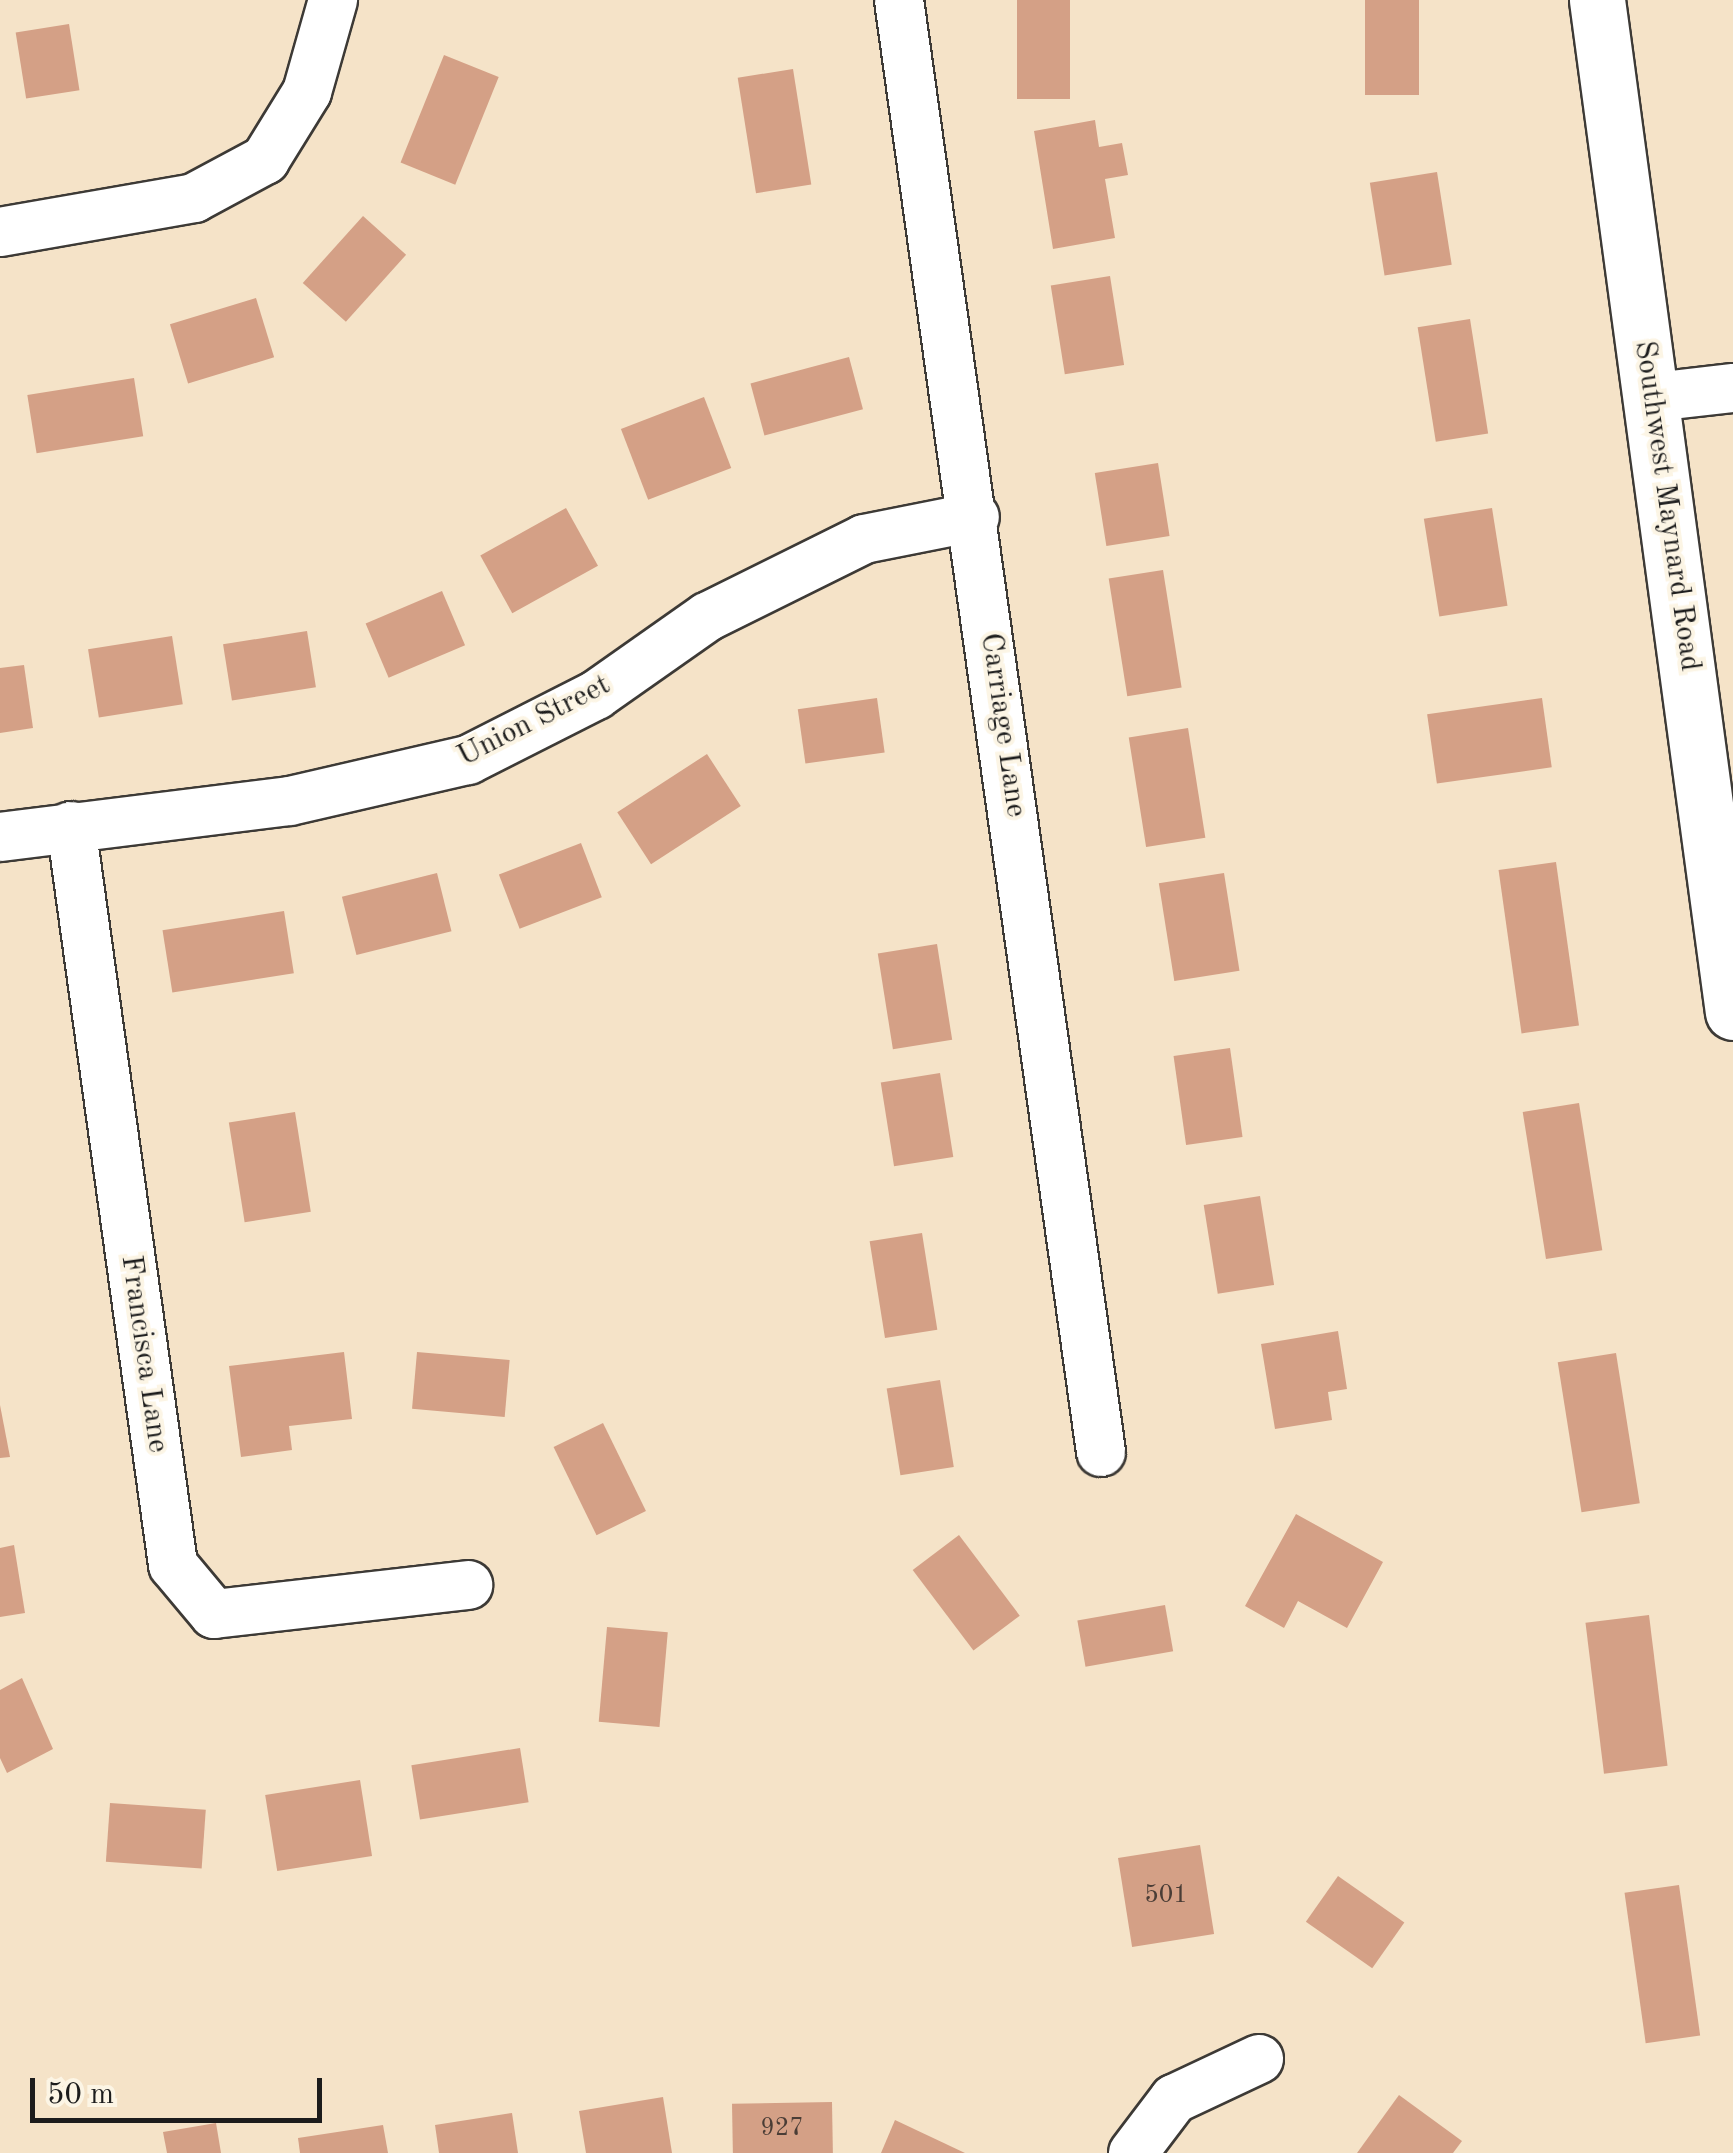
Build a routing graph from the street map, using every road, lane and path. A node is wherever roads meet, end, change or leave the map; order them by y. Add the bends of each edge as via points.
1 (333, 0) edge
2 (899, 0) edge
3 (1597, 0) edge
4 (0, 232) edge
5 (1733, 388) edge
6 (1654, 397) junction
7 (975, 517) junction
8 (72, 826) junction
9 (0, 837) edge
10 (1733, 1012) edge
11 (1101, 1452) dead end
12 (468, 1585) dead end
13 (1259, 2060) dead end
14 (1133, 2153) edge

1 - 4 street via 299,109 265,160 194,198
2 - 7 street, Carriage Lane
3 - 6 main road, Southwest Maynard Road
5 - 6 street
6 - 10 main road, Southwest Maynard Road
7 - 8 street, Union Street via 864,539 707,616 596,695 468,760 290,801
7 - 11 street, Carriage Lane
8 - 9 street, Union Street
8 - 12 street, Francisca Lane via 173,1565 214,1614
13 - 14 street via 1174,2099

